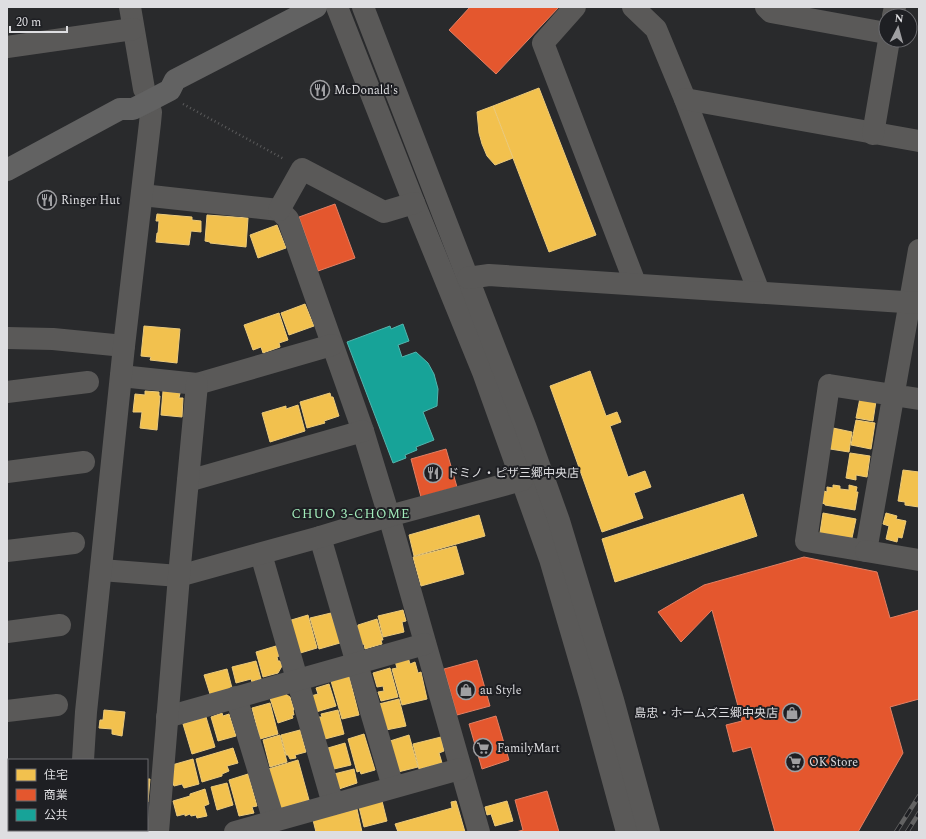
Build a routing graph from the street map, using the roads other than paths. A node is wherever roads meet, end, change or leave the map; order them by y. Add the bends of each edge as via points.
1 (130, 7) edge
2 (316, 7) edge
3 (337, 7) edge
4 (363, 7) edge
5 (575, 7) edge
6 (632, 7) edge
7 (766, 7) edge
8 (133, 30) junction
9 (878, 32) edge
10 (7, 47) edge
11 (888, 48) edge
12 (146, 95) junction
13 (684, 100) junction
14 (873, 134) junction
15 (919, 141) edge
16 (7, 170) edge
17 (142, 195) junction
18 (414, 203) junction
19 (279, 210) junction
20 (919, 250) edge
21 (468, 278) junction
22 (635, 283) junction
23 (759, 292) junction
24 (914, 302) edge
25 (7, 338) edge
26 (117, 345) junction
27 (332, 345) junction
28 (121, 376) junction
29 (88, 382) dead end
30 (197, 384) junction
31 (7, 392) edge
32 (893, 395) junction
33 (919, 399) edge
34 (363, 431) junction
35 (84, 462) dead end
36 (7, 472) edge
37 (522, 480) junction
38 (188, 481) junction
39 (389, 516) junction
40 (320, 537) junction
41 (74, 543) dead end
42 (7, 551) edge
43 (866, 551) junction
44 (261, 554) junction
45 (919, 560) edge
46 (101, 570) junction
47 (179, 576) junction
48 (60, 625) dead end
49 (7, 632) edge
50 (425, 644) junction
51 (356, 663) junction
52 (297, 679) junction
53 (236, 697) junction
54 (57, 705) dead end
55 (7, 711) edge
56 (167, 716) junction
57 (83, 759) edge
58 (460, 769) junction
59 (393, 787) junction
60 (333, 804) junction
61 (274, 821) junction
62 (158, 832) edge
63 (236, 832) edge
64 (479, 832) edge
65 (627, 832) edge
66 (649, 832) edge

1 - 8 street
2 - 12 main road via 175,80 164,78
3 - 18 street
4 - 21 street
5 - 22 street via 543,43
6 - 13 street via 656,29
7 - 9 street via 771,12
8 - 10 street
8 - 12 street
11 - 14 street
12 - 16 main road via 128,97 120,109
12 - 17 street via 151,112
13 - 14 street
13 - 23 street
14 - 15 street
17 - 19 street
17 - 26 street
18 - 19 street via 384,212 302,170
18 - 37 street via 483,372
19 - 27 street via 288,219
20 - 24 street
21 - 22 street via 489,275
21 - 66 street via 559,521 609,686
22 - 23 street
23 - 24 street
24 - 32 street
25 - 26 street
26 - 28 street
27 - 30 street
27 - 34 street
28 - 30 street
28 - 46 street
29 - 31 street
30 - 38 street
32 - 33 street
32 - 43 street
32 - 43 street via 829,385 806,541
34 - 38 street
34 - 39 street
35 - 36 street
37 - 39 street
37 - 65 street via 552,566
38 - 47 street
39 - 40 street
39 - 50 street
40 - 44 street
40 - 51 street
41 - 42 street
43 - 45 street
44 - 47 street
44 - 52 street
46 - 47 street
46 - 57 street
47 - 56 street
48 - 49 street
50 - 51 street
50 - 58 street
51 - 52 street
51 - 59 street
52 - 53 street
52 - 60 street
53 - 56 street
53 - 61 street
54 - 55 street
56 - 62 street
58 - 59 street
58 - 64 street
59 - 60 street
60 - 61 street
61 - 63 street

